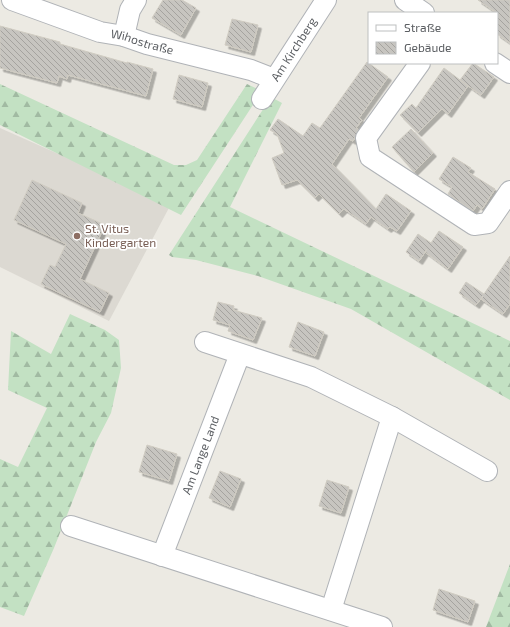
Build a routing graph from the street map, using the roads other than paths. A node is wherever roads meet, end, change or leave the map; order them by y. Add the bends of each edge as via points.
1 (12, 0) edge
2 (136, 0) edge
3 (326, 0) edge
4 (404, 0) edge
5 (422, 12) edge
6 (124, 36) junction
7 (419, 64) edge
8 (496, 64) edge
9 (510, 73) edge
10 (274, 79) junction
11 (262, 99) dead end
12 (510, 191) edge
13 (205, 342) dead end
14 (240, 354) junction
15 (392, 417) junction
16 (487, 471) dead end
17 (71, 526) dead end
18 (162, 556) junction
19 (331, 610) junction
20 (382, 627) edge

1 - 6 street, Wihostraße via 100,32
2 - 6 street via 130,10
3 - 10 street, Am Kirchberg
4 - 5 street
6 - 10 street, Wihostraße via 251,70
7 - 12 street via 366,138 370,157 474,226 488,223
8 - 9 street
10 - 11 street, Am Kirchberg
13 - 14 street
14 - 15 street via 311,377
14 - 18 street, Am Lange Land
15 - 16 street
15 - 19 street
17 - 18 street
18 - 19 street
19 - 20 street

